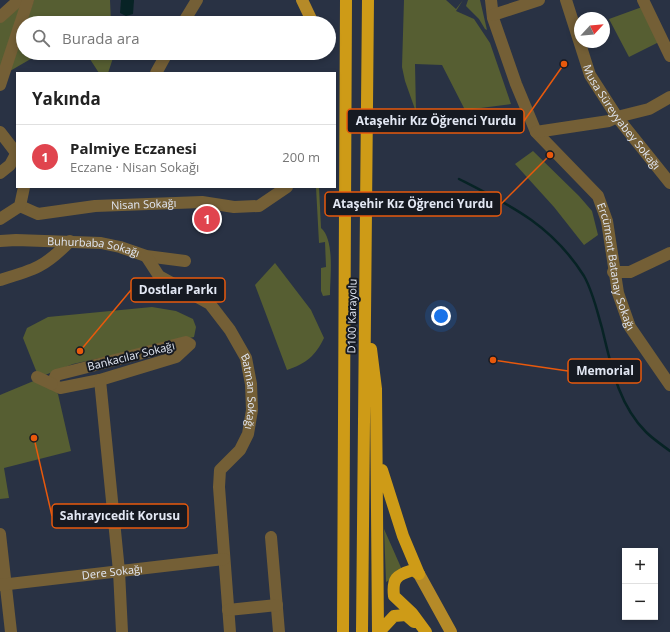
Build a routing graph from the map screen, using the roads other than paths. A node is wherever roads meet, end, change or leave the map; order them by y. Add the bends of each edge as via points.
1 (19, 0) edge
2 (28, 0) edge
3 (197, 0) edge
4 (302, 0) edge
5 (342, 0) edge
6 (346, 0) edge
7 (368, 0) edge
8 (491, 0) edge
9 (539, 0) edge
10 (566, 0) edge
11 (643, 0) edge
12 (493, 15) junction
13 (23, 16) edge
14 (187, 16) edge
15 (310, 16) edge
16 (0, 17) edge
17 (346, 31) junction
18 (16, 36) edge
19 (670, 56) edge
20 (163, 60) edge
21 (157, 72) edge
22 (0, 85) edge
23 (670, 97) edge
24 (617, 117) junction
25 (0, 132) edge
26 (536, 132) junction
27 (16, 152) edge
28 (16, 155) edge
29 (0, 173) edge
30 (670, 183) edge
31 (24, 188) edge
32 (286, 188) edge
33 (20, 206) junction
34 (0, 219) edge
35 (0, 241) edge
36 (70, 241) junction
37 (670, 253) edge
38 (146, 256) junction
39 (185, 261) dead end
40 (613, 272) junction
41 (0, 280) edge
42 (366, 306) junction
43 (92, 366) junction
44 (37, 378) dead end
45 (668, 379) edge
46 (98, 380) junction
47 (52, 384) junction
48 (378, 456) junction
49 (0, 534) edge
50 (272, 537) dead end
51 (224, 559) junction
52 (119, 571) junction
53 (419, 574) junction
54 (3, 585) edge
55 (278, 605) junction
56 (228, 610) junction
57 (11, 632) edge
58 (122, 632) edge
59 (230, 632) edge
60 (279, 632) edge
61 (343, 632) edge
62 (362, 632) edge
63 (379, 632) edge
64 (422, 632) edge
65 (426, 632) edge
66 (451, 632) edge

1 - 16 street
2 - 13 street
3 - 14 street
4 - 15 main road
5 - 17 highway
6 - 17 highway, D100 Karayolu
7 - 42 highway, D100 Karayolu
8 - 12 street, Ercüment Batanay Sokağı
9 - 12 street
10 - 24 street, Musa Süreyyabey Sokağı via 590,75
11 - 19 street
12 - 26 street, Ercüment Batanay Sokağı via 516,84
17 - 61 highway, D100 Karayolu
18 - 22 street
20 - 21 street
23 - 24 street via 649,109
24 - 26 street via 609,121
24 - 30 street, Musa Süreyyabey Sokağı
25 - 27 street
26 - 40 street, Ercüment Batanay Sokağı via 598,196 607,221
28 - 29 street via 10,165
31 - 33 street
32 - 33 street, Nisan Sokağı via 259,206 234,207 196,202 96,206 38,214
33 - 34 street
35 - 36 street, Buhurbaba Sokağı
36 - 38 street, Buhurbaba Sokağı via 120,246
36 - 41 street via 55,257 36,270
37 - 40 street via 630,272
38 - 39 street, Buhurbaba Sokağı
38 - 51 street, Batman Sokağı via 159,276 210,304 230,330 246,358 252,410 248,434 240,450 220,470
40 - 45 street, Ercüment Batanay Sokağı via 630,327
42 - 48 highway via 376,389
42 - 62 highway, D100 Karayolu
43 - 46 street
43 - 46 street, Bankacılar Sokağı via 186,342 190,344 176,357
43 - 47 street, Bankacılar Sokağı via 56,375
44 - 47 street
46 - 47 street, Bankacılar Sokağı via 60,388
46 - 52 street, Bankacılar Sokağı
48 - 53 highway via 398,524
48 - 63 highway
49 - 54 street
50 - 55 street
51 - 52 street, Dere Sokağı
51 - 56 street, Batman Sokağı
52 - 54 street, Dere Sokağı
52 - 58 street, Bankacılar Sokağı
53 - 65 highway via 413,570 396,578 393,585 394,596 412,613
53 - 66 main road
54 - 57 street
55 - 56 street
55 - 60 street
56 - 59 street, Batman Sokağı
63 - 64 highway via 394,616 406,615

